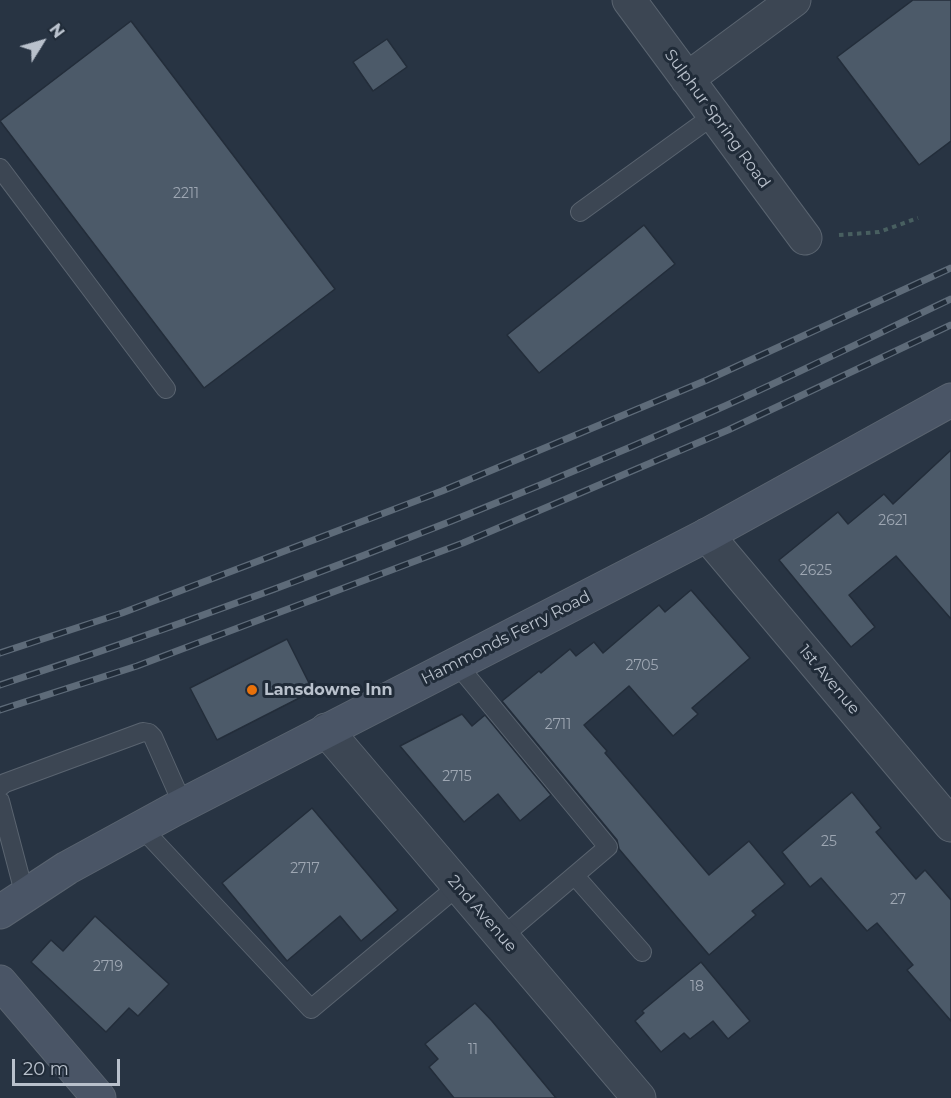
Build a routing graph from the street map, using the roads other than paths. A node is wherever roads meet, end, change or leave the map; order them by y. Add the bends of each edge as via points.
1 (630, 0) edge
2 (794, 0) edge
3 (687, 79) junction
4 (714, 115) junction
5 (0, 168) edge
6 (580, 212) dead end
7 (806, 238) dead end
8 (166, 389) dead end
9 (951, 400) edge
10 (707, 535) junction
11 (456, 663) junction
12 (326, 730) junction
13 (0, 787) edge
14 (0, 801) edge
15 (183, 805) junction
16 (951, 825) edge
17 (141, 827) junction
18 (575, 876) junction
19 (458, 886) junction
20 (12, 904) edge
21 (502, 937) junction
22 (642, 952) dead end
23 (0, 982) edge
24 (99, 1098) edge
25 (639, 1098) edge

1 - 3 street, Sulphur Spring Road
2 - 3 street
3 - 4 street, Sulphur Spring Road
4 - 6 lane
4 - 7 street, Sulphur Spring Road
5 - 8 lane
9 - 10 street, Hammonds Ferry Road
10 - 11 street, Hammonds Ferry Road
10 - 16 street, 1st Avenue
11 - 12 street, Hammonds Ferry Road
11 - 18 lane via 608,847
12 - 15 street, Hammonds Ferry Road
12 - 19 street, 2nd Avenue
13 - 15 lane via 143,732 153,737
14 - 20 lane
15 - 17 street, Hammonds Ferry Road
17 - 19 lane via 311,1009
17 - 20 street, Hammonds Ferry Road
18 - 21 lane
18 - 22 lane
19 - 21 street, 2nd Avenue
21 - 25 street, 2nd Avenue
23 - 24 street

